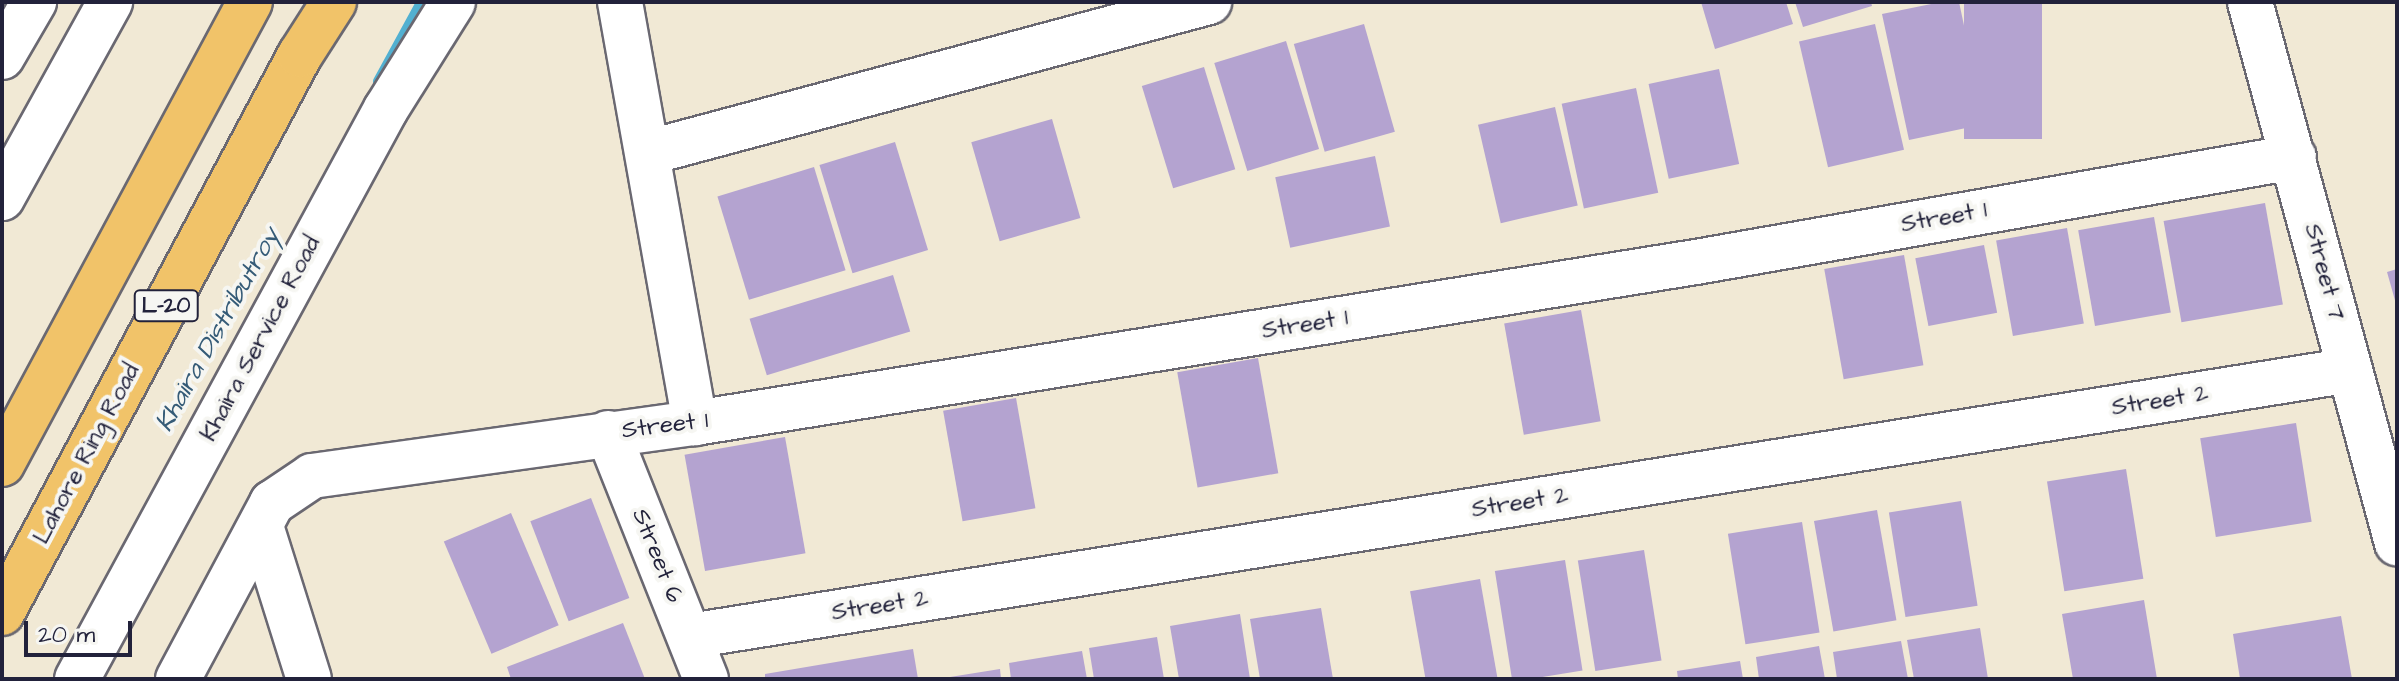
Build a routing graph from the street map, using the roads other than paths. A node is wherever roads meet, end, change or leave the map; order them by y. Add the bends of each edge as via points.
1 (34, 2) edge
2 (110, 2) edge
3 (250, 2) edge
4 (334, 2) edge
5 (453, 2) edge
6 (620, 2) edge
7 (1209, 2) edge
8 (2250, 2) edge
9 (2, 57) edge
10 (650, 152) junction
11 (2294, 157) junction
12 (2, 198) edge
13 (2350, 370) junction
14 (695, 423) junction
15 (608, 433) junction
16 (2, 464) edge
17 (261, 526) junction
18 (2397, 543) edge
19 (2, 613) edge
20 (690, 636) junction
21 (77, 679) edge
22 (178, 679) edge
23 (309, 679) edge
24 (706, 679) edge

1 - 9 street
2 - 12 street
3 - 16 highway, L-20
4 - 19 highway, Lahore Ring Road / L-20 via 300,55
5 - 21 street, Khaira Service Road via 386,109
6 - 10 street
7 - 10 street
8 - 11 street, Street 7
10 - 14 street
11 - 13 street, Street 7
11 - 14 street, Street 1 via 1696,262
13 - 18 street, Street 7
13 - 20 street, Street 2
14 - 15 street, Street 1
15 - 17 street, Street 1 via 312,476 272,503
15 - 20 street, Street 6
17 - 22 street
17 - 23 street
20 - 24 street, Street 6

